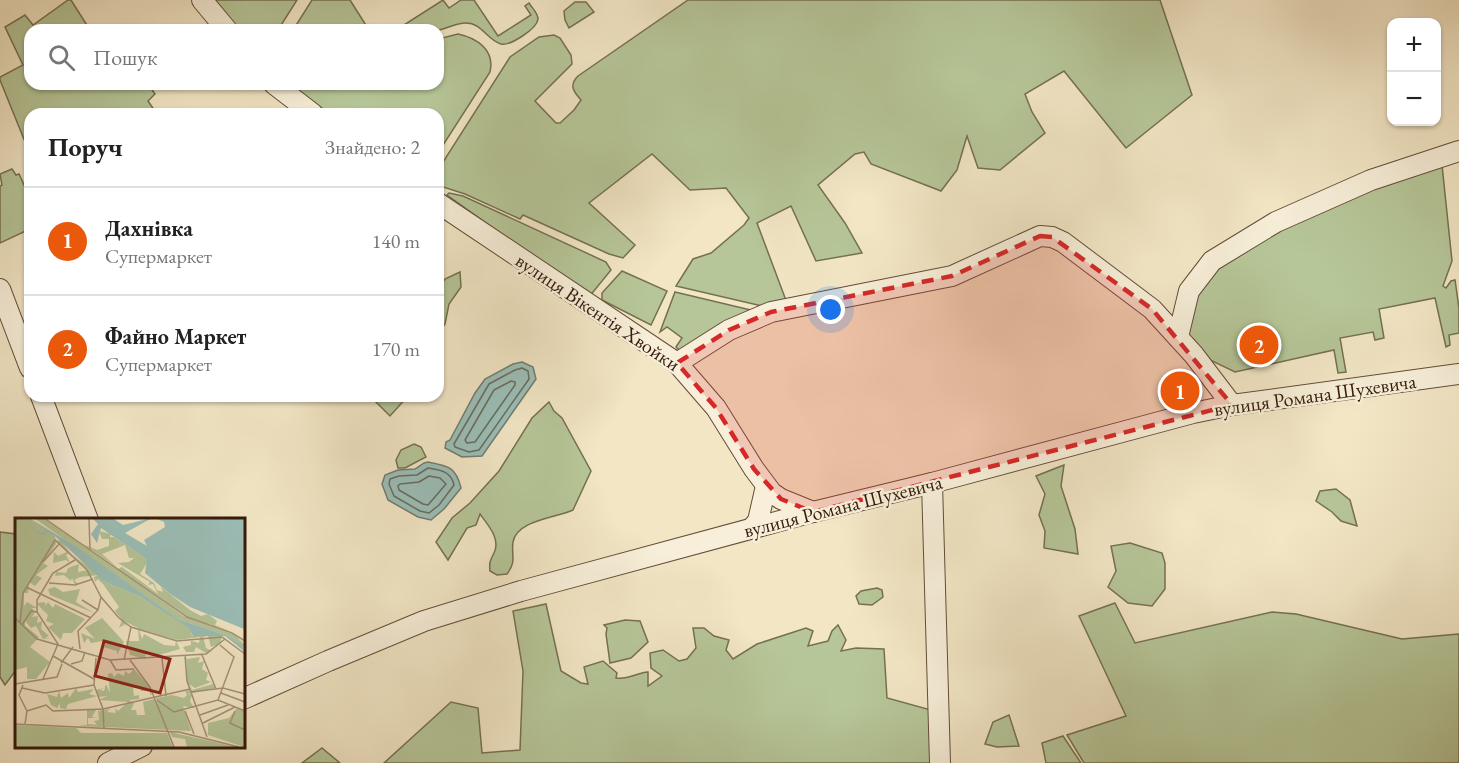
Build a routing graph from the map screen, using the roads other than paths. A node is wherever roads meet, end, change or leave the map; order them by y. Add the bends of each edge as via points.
1 (202, 0) edge
2 (222, 24) edge
3 (282, 90) edge
4 (305, 108) edge
5 (1459, 151) edge
6 (444, 207) edge
7 (0, 289) edge
8 (1178, 338) junction
9 (24, 352) edge
10 (677, 363) junction
11 (1459, 374) edge
12 (43, 402) edge
13 (1232, 405) junction
14 (932, 483) junction
15 (766, 486) junction
16 (813, 512) junction
17 (87, 518) edge
18 (752, 528) junction
19 (244, 699) edge
20 (140, 748) edge
21 (108, 763) edge
22 (940, 763) edge

1 - 2 street
3 - 4 street
5 - 8 street via 1371,180 1276,222 1212,261 1188,291
6 - 10 street, вулиця Вікентія Хвойки
7 - 9 street
8 - 10 street via 1152,309 1099,268 1063,242 1040,236 952,276 771,312 729,330
8 - 13 street
10 - 15 street, вулиця Вікентія Хвойки via 716,408
11 - 13 street, вулиця Романа Шухевича
12 - 17 street
13 - 14 street, вулиця Романа Шухевича
14 - 16 street, вулиця Романа Шухевича
14 - 22 street
15 - 16 street, вулиця Вікентія Хвойки via 781,499
15 - 18 street via 758,521
16 - 18 street, вулиця Романа Шухевича
18 - 19 street, вулиця Романа Шухевича via 424,621
20 - 21 street

